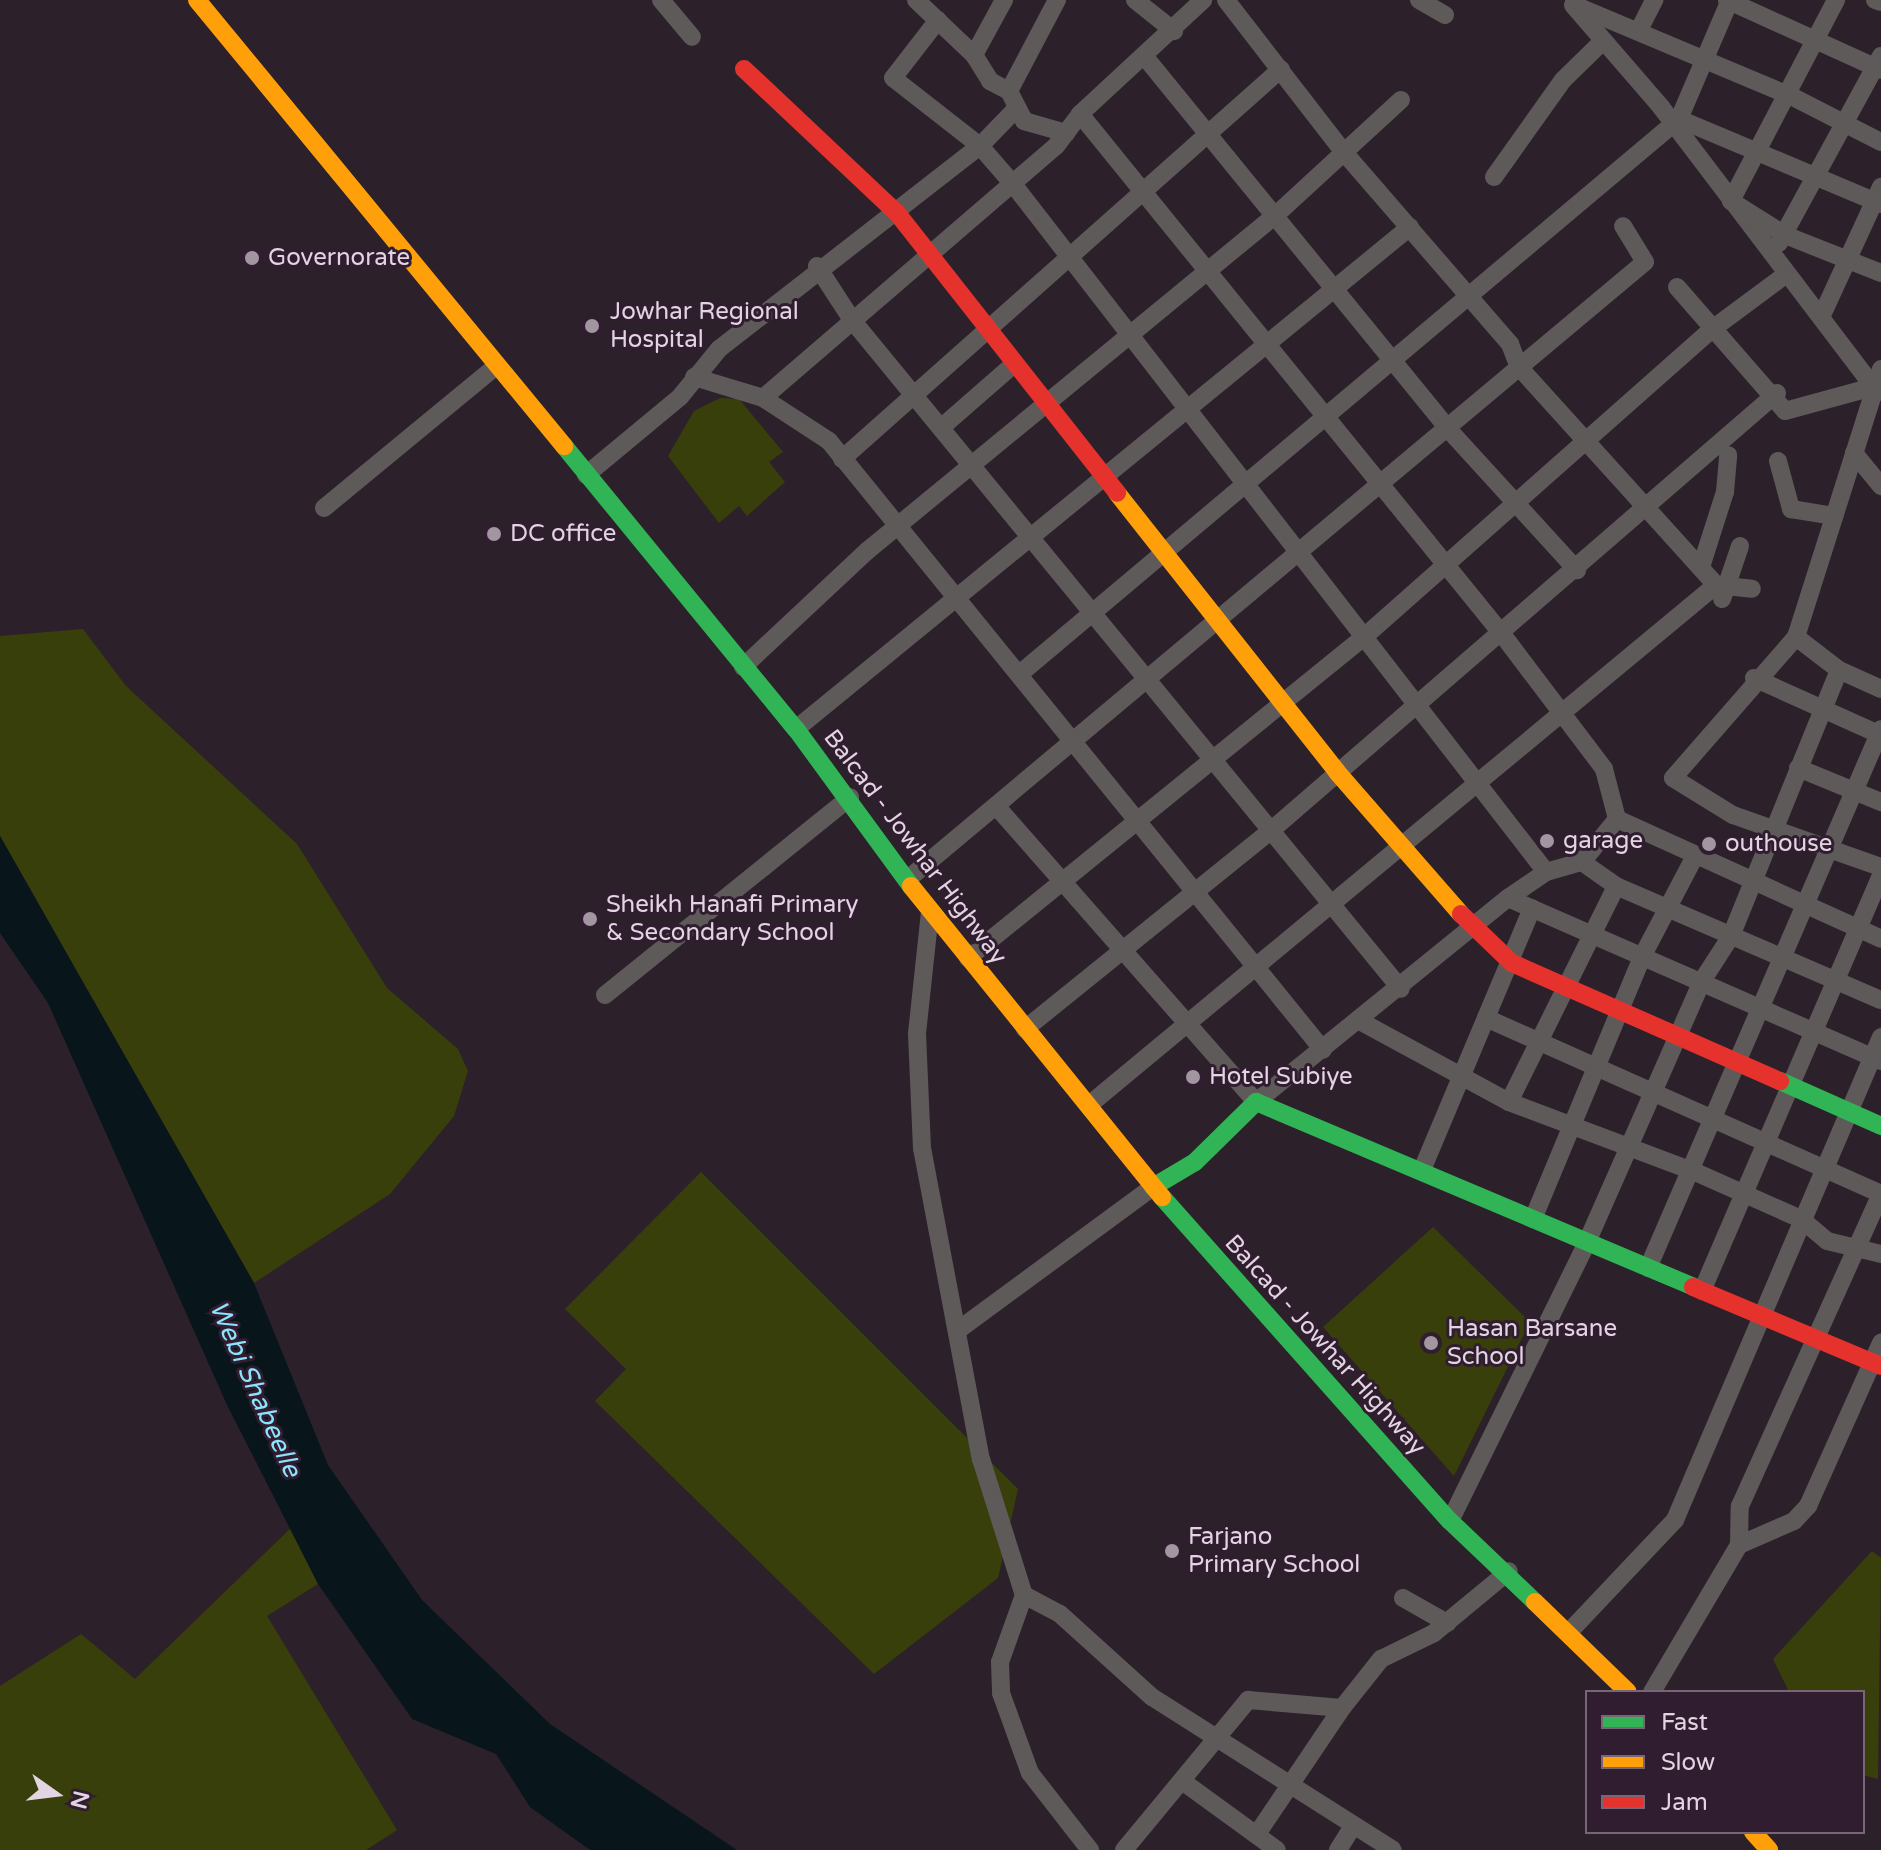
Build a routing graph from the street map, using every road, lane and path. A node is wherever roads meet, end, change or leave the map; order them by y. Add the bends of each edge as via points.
1 (197, 0) edge
2 (661, 0) edge
3 (916, 0) edge
4 (1004, 0) edge
5 (1057, 0) edge
6 (1135, 0) edge
7 (1203, 0) edge
8 (1226, 0) edge
9 (1419, 0) edge
10 (1654, 0) edge
11 (1729, 0) edge
12 (1836, 0) edge
13 (1875, 0) edge
14 (1568, 2) edge
15 (1881, 2) edge
16 (1594, 5) edge
17 (1445, 15) dead end
18 (938, 20) junction
19 (1639, 30) junction
20 (1174, 31) junction
21 (692, 37) dead end
22 (1819, 41) junction
23 (1602, 42) junction
24 (974, 55) junction
25 (1145, 57) junction
26 (1705, 62) junction
27 (1879, 65) edge
28 (744, 69) dead end
29 (1281, 69) junction
30 (1009, 91) junction
31 (1791, 96) junction
32 (1401, 100) dead end
33 (1014, 111) junction
34 (1080, 114) junction
35 (1677, 121) junction
36 (1846, 124) junction
37 (1066, 133) junction
38 (1209, 134) junction
39 (1881, 142) edge
40 (980, 146) junction
41 (1342, 150) junction
42 (1762, 153) junction
43 (1494, 177) dead end
44 (1814, 179) junction
45 (1013, 184) junction
46 (1144, 192) junction
47 (1879, 197) edge
48 (1731, 201) junction
49 (897, 213) junction
50 (1278, 213) junction
51 (1623, 226) dead end
52 (1410, 227) junction
53 (1785, 235) junction
54 (1770, 254) junction
55 (1846, 256) junction
56 (927, 258) junction
57 (1067, 261) junction
58 (817, 266) junction
59 (1205, 271) junction
60 (1881, 273) edge
61 (1785, 275) junction
62 (1677, 287) dead end
63 (1338, 290) junction
64 (1461, 295) junction
65 (1823, 313) junction
66 (852, 320) junction
67 (1711, 330) junction
68 (985, 332) junction
69 (1128, 335) junction
70 (1269, 347) junction
71 (1391, 359) junction
72 (1013, 365) junction
73 (496, 366) junction
74 (1519, 367) junction
75 (1881, 369) edge
76 (694, 377) junction
77 (1877, 392) edge
78 (1777, 393) junction
79 (916, 394) junction
80 (763, 398) junction
81 (1048, 406) junction
82 (1189, 410) junction
83 (1328, 415) junction
84 (943, 426) junction
85 (1449, 430) junction
86 (1592, 441) junction
87 (1854, 453) junction
88 (1728, 455) dead end
89 (842, 459) junction
90 (1778, 461) dead end
91 (975, 467) junction
92 (586, 475) junction
93 (1109, 478) junction
94 (1244, 484) junction
95 (1881, 486) edge
96 (1380, 488) junction
97 (1518, 505) junction
98 (324, 508) dead end
99 (1649, 508) junction
100 (1834, 516) junction
101 (896, 529) junction
102 (1034, 541) junction
103 (1740, 546) dead end
104 (1165, 550) junction
105 (1299, 556) junction
106 (1701, 567) junction
107 (1443, 570) junction
108 (1577, 570) junction
109 (1752, 589) dead end
110 (1722, 590) junction
111 (957, 600) junction
112 (1090, 612) junction
113 (1220, 623) junction
114 (1502, 634) junction
115 (1364, 637) junction
116 (1796, 637) junction
117 (743, 667) junction
118 (1839, 670) junction
119 (1022, 672) junction
120 (1754, 678) junction
121 (1147, 685) junction
122 (1881, 689) edge
123 (1284, 700) junction
124 (1419, 705) junction
125 (1823, 708) junction
126 (1563, 716) junction
127 (796, 729) junction
128 (1880, 733) edge
129 (1077, 743) junction
130 (1216, 760) junction
131 (1798, 768) junction
132 (1337, 772) junction
133 (1480, 780) junction
134 (1852, 788) junction
135 (850, 797) junction
136 (1881, 802) edge
137 (997, 807) junction
138 (1134, 819) junction
139 (1617, 819) junction
140 (1773, 826) junction
141 (1274, 828) junction
142 (1404, 845) junction
143 (1828, 848) junction
144 (1695, 856) junction
145 (1582, 862) junction
146 (1881, 867) edge
147 (1546, 872) junction
148 (1881, 876) edge
149 (1062, 877) junction
150 (908, 879) junction
151 (1749, 883) junction
152 (1616, 886) junction
153 (1195, 888) junction
154 (1508, 898) junction
155 (1333, 901) junction
156 (1804, 906) junction
157 (1532, 908) junction
158 (1670, 909) junction
159 (930, 912) junction
160 (1471, 926) junction
161 (1861, 931) junction
162 (1596, 935) junction
163 (1731, 936) junction
164 (1881, 939) edge
165 (1119, 948) junction
166 (1643, 955) junction
167 (968, 958) junction
168 (1783, 958) junction
169 (1257, 960) junction
170 (1512, 963) junction
171 (1702, 981) junction
172 (1838, 982) junction
173 (1401, 989) junction
174 (1568, 990) junction
175 (605, 995) dead end
176 (1881, 1000) edge
177 (1761, 1009) junction
178 (1619, 1012) junction
179 (1486, 1018) junction
180 (1358, 1020) junction
181 (1186, 1027) junction
182 (1025, 1029) junction
183 (1816, 1031) junction
184 (1675, 1037) junction
185 (1881, 1037) edge
186 (1543, 1043) junction
187 (1323, 1050) junction
188 (1877, 1058) edge
189 (1740, 1065) junction
190 (1598, 1071) junction
191 (1463, 1077) junction
192 (1794, 1088) junction
193 (1653, 1094) junction
194 (1256, 1102) junction
195 (1509, 1102) junction
196 (1089, 1105) junction
197 (1849, 1112) junction
198 (1712, 1121) junction
199 (1881, 1126) edge
200 (1574, 1128) junction
201 (1765, 1147) junction
202 (1629, 1151) junction
203 (1820, 1169) junction
204 (1422, 1170) junction
205 (1693, 1171) junction
206 (1153, 1187) junction
207 (1881, 1194) edge
208 (1749, 1195) junction
209 (1533, 1219) junction
210 (1801, 1219) junction
211 (1587, 1242) junction
212 (1861, 1245) junction
213 (1881, 1254) edge
214 (1648, 1268) junction
215 (1702, 1291) junction
216 (1761, 1316) junction
217 (961, 1328) junction
218 (1817, 1339) junction
219 (1881, 1343) edge
220 (1877, 1364) edge
221 (1450, 1521) junction
222 (1739, 1545) junction
223 (1509, 1571) junction
224 (1024, 1595) junction
225 (1403, 1598) dead end
226 (1447, 1623) junction
227 (1570, 1631) junction
228 (1626, 1690) edge
229 (1653, 1690) edge
230 (1342, 1708) junction
231 (1219, 1738) junction
232 (1182, 1781) junction
233 (1290, 1790) junction
234 (1353, 1826) junction
235 (1257, 1834) junction
236 (1755, 1834) edge
237 (1127, 1849) edge
238 (1090, 1850) edge
239 (1277, 1850) edge
240 (1338, 1850) edge
241 (1393, 1850) edge
242 (1769, 1850) edge

1 - 73 street, Balcad - Jowhar Highway
2 - 21 street
3 - 18 street
4 - 24 street
5 - 30 street
6 - 20 street
7 - 20 street
8 - 29 street
9 - 17 street
10 - 19 street
11 - 22 street
11 - 26 street
12 - 22 street
13 - 15 street
14 - 16 street
14 - 23 street
16 - 19 street
18 - 24 street
18 - 40 street via 893,78
19 - 26 street
20 - 25 street
22 - 27 street
22 - 31 street
23 - 35 street
23 - 43 street via 1563,80
24 - 30 street via 990,81
25 - 34 street
25 - 38 street
26 - 31 street
26 - 35 street
27 - 36 street
28 - 49 street
29 - 38 street
29 - 41 street
30 - 33 street
31 - 36 street
31 - 42 street
32 - 41 street
33 - 37 street via 1024,121
33 - 40 street
34 - 37 street
34 - 46 street
35 - 42 street
35 - 48 street
35 - 64 street
36 - 39 street
36 - 44 street
37 - 45 street
38 - 46 street
38 - 50 street
40 - 45 street
40 - 49 street
41 - 50 street
41 - 52 street
42 - 44 street
42 - 48 street
44 - 47 street
44 - 53 street
45 - 56 street
45 - 57 street
46 - 57 street
46 - 59 street
47 - 55 street
48 - 53 street
48 - 54 street
49 - 56 street
49 - 58 street
50 - 59 street
50 - 63 street
51 - 74 street via 1645,262
52 - 63 street
52 - 64 street
53 - 54 street
53 - 55 street
54 - 61 street
55 - 60 street
55 - 65 street
56 - 66 street
56 - 68 street
57 - 68 street
57 - 69 street
58 - 66 street
58 - 76 street
59 - 69 street
59 - 70 street
61 - 65 street
61 - 67 street
62 - 67 street
63 - 70 street
63 - 71 street
64 - 71 street
64 - 74 street via 1510,344
65 - 77 street
66 - 79 street
66 - 80 street
67 - 78 street
67 - 86 street
68 - 72 street
68 - 79 street
69 - 81 street
69 - 82 street
70 - 82 street
70 - 83 street
71 - 83 street
71 - 85 street
72 - 81 street
72 - 84 street
73 - 92 street, Balcad - Jowhar Highway
73 - 98 street
74 - 85 street
74 - 86 street
75 - 77 street
76 - 80 street
76 - 92 street
77 - 78 street via 1785,411
77 - 87 street
78 - 99 street
79 - 84 street
79 - 89 street
80 - 89 street via 817,430
81 - 91 street
81 - 93 street
82 - 93 street
82 - 94 street
83 - 94 street
83 - 96 street
84 - 91 street
85 - 96 street
85 - 97 street
86 - 97 street
86 - 99 street
87 - 95 street
87 - 100 street
88 - 106 street via 1725,492
89 - 101 street
90 - 100 street via 1791,509
91 - 101 street
91 - 102 street
92 - 117 street, Balcad - Jowhar Highway
93 - 102 street
93 - 104 street
94 - 104 street
94 - 105 street
96 - 105 street
96 - 107 street
97 - 107 street
97 - 108 street
99 - 106 street
99 - 108 street
100 - 116 street
101 - 111 street
101 - 117 street
102 - 111 street
102 - 112 street
103 - 110 street
104 - 112 street
104 - 113 street
105 - 113 street
105 - 115 street
106 - 110 street
107 - 114 street
107 - 115 street
108 - 114 street
109 - 110 street
110 - 126 street
111 - 119 street
111 - 127 street
112 - 119 street
112 - 121 street
113 - 121 street
113 - 123 street
114 - 124 street
114 - 126 street
115 - 123 street
115 - 124 street
116 - 118 street
116 - 120 street
117 - 127 street, Balcad - Jowhar Highway
118 - 122 street
118 - 125 street
119 - 129 street
120 - 125 street
120 - 140 street via 1673,778 1733,815
121 - 129 street
121 - 130 street
123 - 130 street
123 - 132 street
124 - 132 street
124 - 133 street
125 - 128 street
125 - 131 street
126 - 133 street
126 - 139 street via 1604,769
127 - 135 street, Balcad - Jowhar Highway
128 - 134 street
129 - 137 street
129 - 138 street
130 - 138 street
130 - 141 street
131 - 134 street
131 - 140 street
132 - 141 street
132 - 142 street
133 - 142 street
133 - 147 street
134 - 136 street
134 - 143 street
135 - 150 street, Balcad - Jowhar Highway
135 - 175 street
137 - 149 street
137 - 150 street
138 - 149 street
138 - 153 street
139 - 144 street
139 - 145 street
140 - 143 street
140 - 151 street
141 - 153 street
141 - 155 street
142 - 155 street
142 - 160 street
143 - 146 street
143 - 156 street
144 - 151 street
144 - 158 street
145 - 147 street
145 - 152 street
147 - 154 street
148 - 161 street
149 - 165 street
149 - 167 street
150 - 159 street, Balcad - Jowhar Highway
151 - 156 street
151 - 163 street
152 - 158 street
152 - 162 street
153 - 165 street
153 - 169 street
154 - 157 street
154 - 160 street
155 - 169 street
155 - 173 street
156 - 161 street
156 - 168 street
157 - 162 street
157 - 170 street
158 - 163 street
158 - 166 street
159 - 167 street, Balcad - Jowhar Highway
159 - 217 street via 916,1098
160 - 170 street
160 - 173 street
161 - 164 street
161 - 172 street
162 - 166 street
162 - 174 street
163 - 168 street
163 - 171 street
165 - 181 street
165 - 182 street
166 - 171 street
166 - 178 street
167 - 182 street, Balcad - Jowhar Highway
168 - 172 street
168 - 177 street
169 - 181 street
169 - 187 street
170 - 174 street
170 - 179 street
171 - 177 street
171 - 184 street
172 - 176 street
172 - 183 street
173 - 180 street
174 - 178 street
174 - 186 street
177 - 183 street
177 - 189 street
178 - 184 street
178 - 190 street
179 - 186 street
179 - 191 street
180 - 187 street
180 - 191 street
181 - 194 street
181 - 196 street
182 - 196 street, Balcad - Jowhar Highway
183 - 188 street
183 - 192 street
184 - 189 street
184 - 193 street
185 - 188 street
186 - 190 street
186 - 195 street
187 - 194 street
188 - 197 street
189 - 192 street
189 - 198 street
190 - 193 street
190 - 200 street
191 - 195 street
191 - 204 street
192 - 197 street
192 - 201 street
193 - 198 street
193 - 202 street
194 - 204 street
194 - 206 street via 1195,1162
195 - 200 street
196 - 206 street, Balcad - Jowhar Highway
197 - 199 street
197 - 203 street
198 - 201 street
198 - 205 street
200 - 202 street
200 - 209 street
201 - 203 street
201 - 208 street
202 - 205 street
202 - 211 street
203 - 207 street
203 - 210 street
204 - 209 street
205 - 208 street
205 - 214 street
206 - 217 street
206 - 221 street, Balcad - Jowhar Highway
207 - 212 street
208 - 210 street
208 - 215 street
209 - 211 street
210 - 212 street via 1827,1241
210 - 216 street
211 - 214 street
211 - 221 street
212 - 213 street
212 - 218 street
214 - 215 street
215 - 216 street
216 - 218 street
216 - 227 street via 1675,1520
217 - 224 street via 981,1459
218 - 220 street
218 - 222 street via 1740,1506
219 - 220 street
220 - 222 street via 1808,1506 1794,1521
221 - 223 street, Balcad - Jowhar Highway
222 - 229 street
223 - 226 street
223 - 227 street, Balcad - Jowhar Highway
224 - 231 street via 1060,1614 1126,1679
224 - 238 street via 1000,1662 1001,1693 1030,1773
225 - 226 street
226 - 230 street via 1381,1659
227 - 228 street, Balcad - Jowhar Highway
230 - 231 street via 1253,1697
230 - 233 street
231 - 232 street
231 - 233 street
232 - 235 street
232 - 237 street
233 - 234 street
233 - 235 street
234 - 240 street
234 - 241 street
235 - 239 street
236 - 242 street

